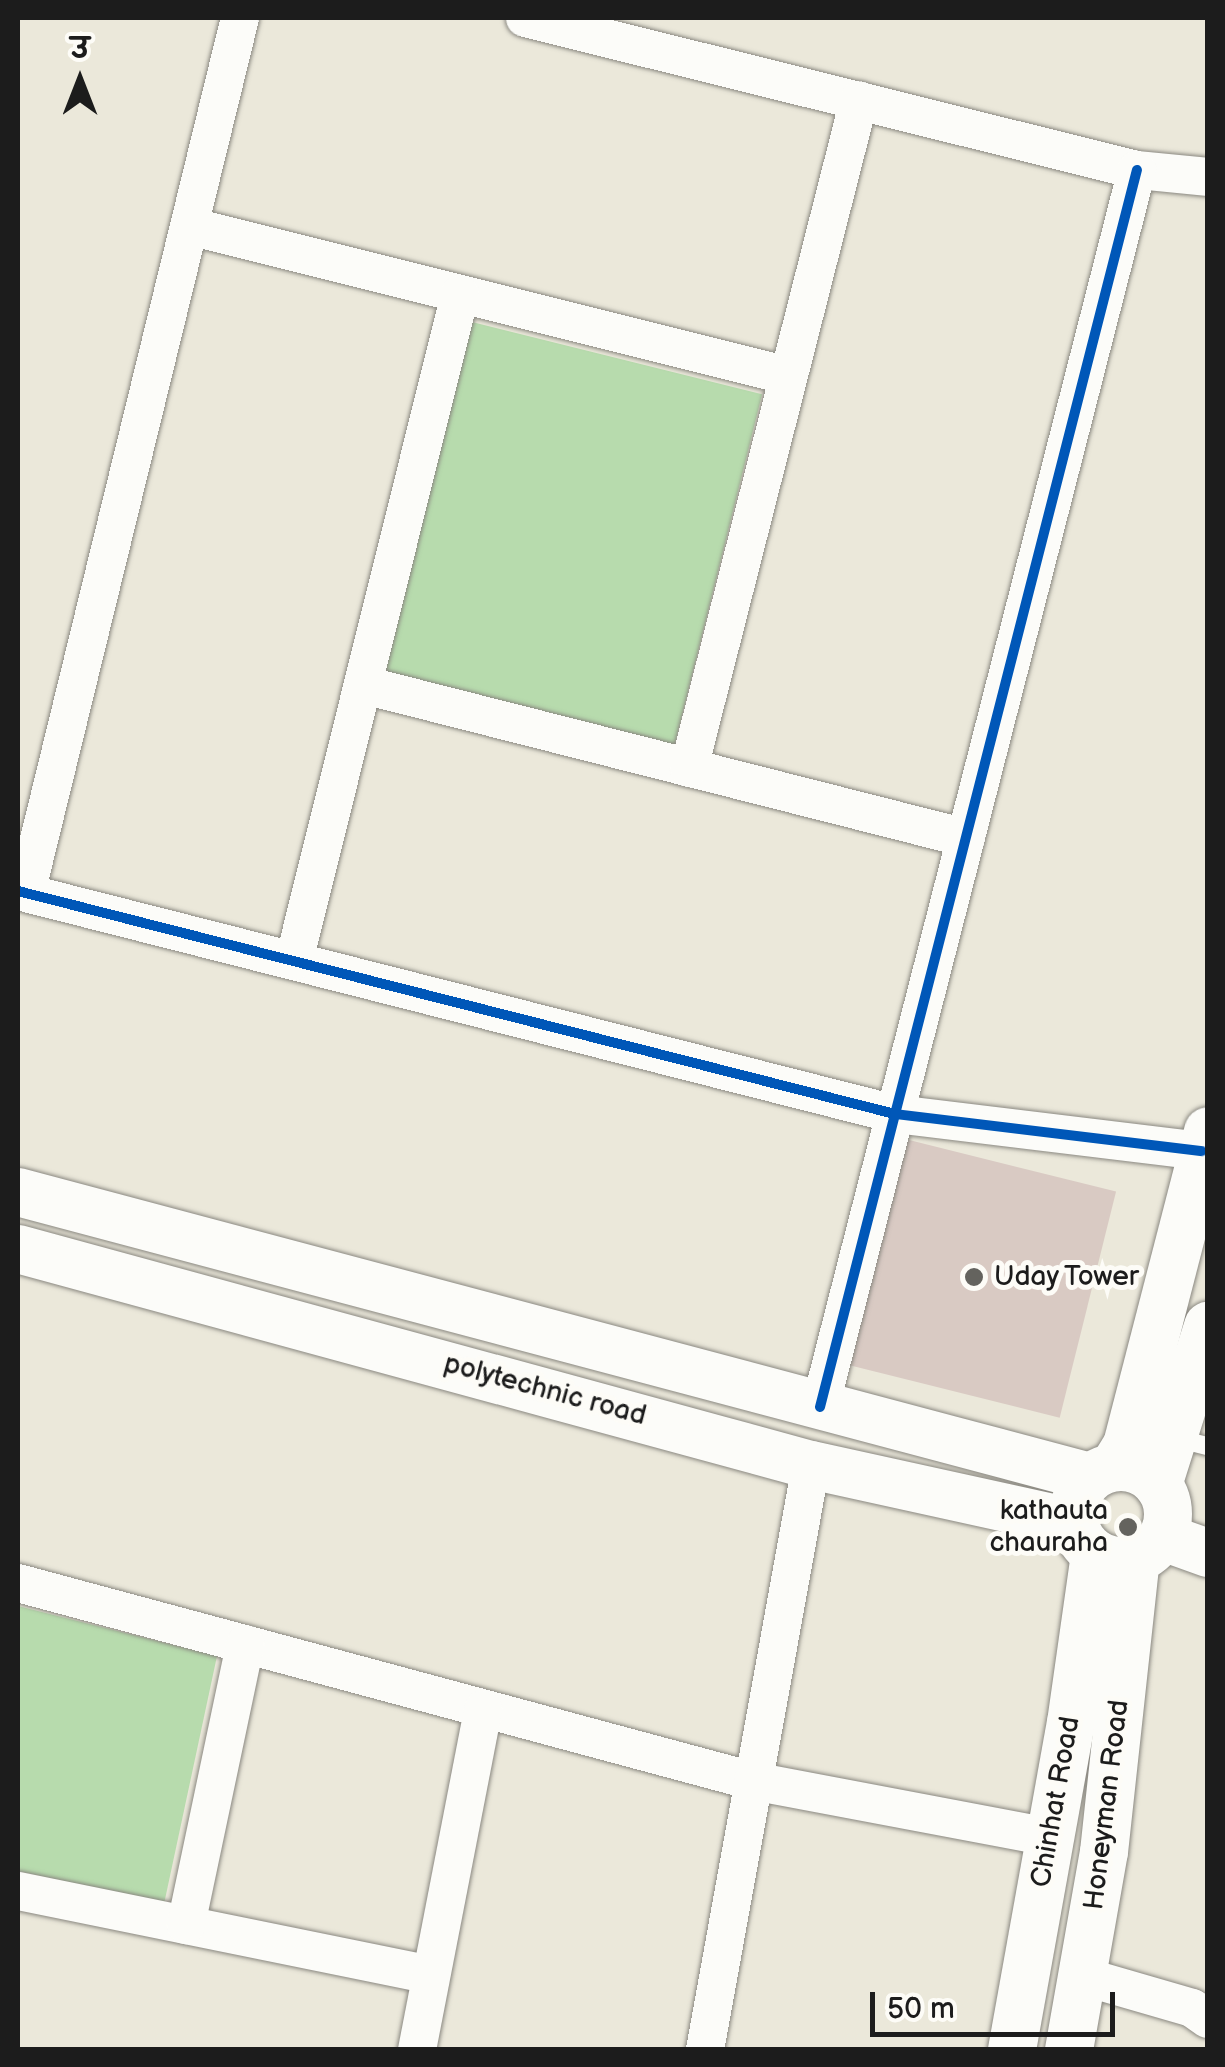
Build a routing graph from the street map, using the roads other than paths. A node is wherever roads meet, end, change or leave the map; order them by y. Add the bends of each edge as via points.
1 (240, 18) edge
2 (524, 18) edge
3 (859, 100) junction
4 (1138, 170) junction
5 (1208, 178) edge
6 (189, 226) junction
7 (460, 294) junction
8 (788, 376) junction
9 (364, 686) junction
10 (689, 768) junction
11 (966, 838) junction
12 (22, 892) edge
13 (294, 961) junction
14 (895, 1114) junction
15 (1205, 1141) edge
16 (18, 1192) edge
17 (18, 1249) edge
18 (1207, 1327) edge
19 (820, 1407) junction
20 (1191, 1442) edge
21 (1110, 1462) junction
22 (810, 1464) junction
23 (1143, 1526) edge
24 (1208, 1553) edge
25 (18, 1584) edge
26 (245, 1644) junction
27 (483, 1708) junction
28 (753, 1781) junction
29 (1050, 1837) junction
30 (18, 1891) edge
31 (186, 1925) junction
32 (432, 1975) junction
33 (1082, 1976) junction
34 (1208, 2019) edge
35 (417, 2050) edge
36 (704, 2050) edge
37 (1012, 2050) edge
38 (1069, 2050) edge

1 - 6 street
2 - 3 street
3 - 4 street
3 - 8 street
4 - 5 street
4 - 11 street
6 - 7 street
6 - 12 street
7 - 8 street
7 - 9 street
8 - 10 street
9 - 10 street
9 - 13 street
10 - 11 street
11 - 14 street
12 - 13 street
13 - 14 street
14 - 15 street
14 - 19 street
15 - 21 street
16 - 19 street
17 - 22 street, polytechnic road
18 - 20 street
19 - 21 street
20 - 23 street
21 - 23 street via 1146,1473
21 - 23 street via 1079,1490
22 - 23 street, polytechnic road
22 - 28 street
23 - 24 street
23 - 29 street, Chinhat Road
23 - 33 street, Honeyman Road via 1104,1852
25 - 26 street
26 - 27 street
26 - 31 street
27 - 28 street
27 - 32 street
28 - 29 street
28 - 36 street
29 - 37 street, Chinhat Road
30 - 31 street
31 - 32 street
32 - 35 street
33 - 34 street via 1192,2008
33 - 38 street, Honeyman Road

